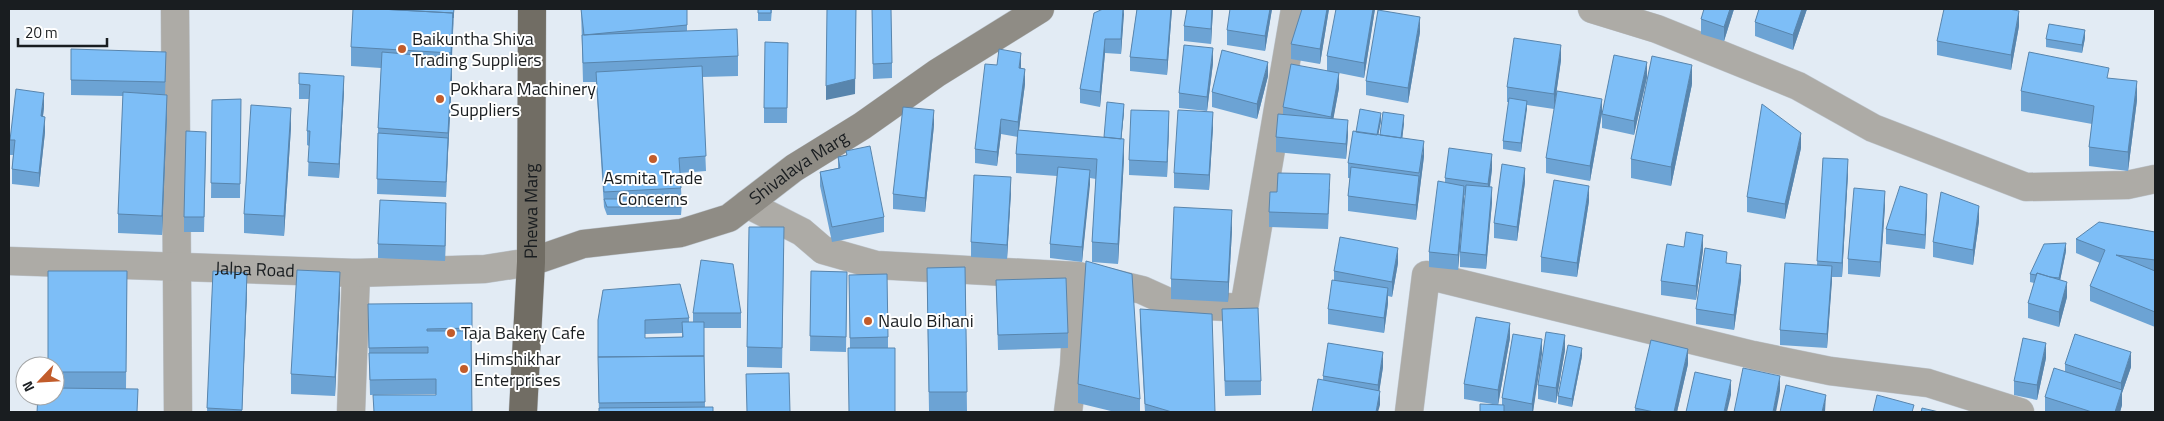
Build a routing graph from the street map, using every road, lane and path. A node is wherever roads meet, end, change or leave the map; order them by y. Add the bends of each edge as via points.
1 (175, 9) edge
2 (532, 9) edge
3 (1040, 9) edge
4 (1295, 9) edge
5 (1592, 9) edge
6 (2155, 179) edge
7 (747, 204) junction
8 (9, 261) edge
9 (531, 262) junction
10 (177, 267) junction
11 (356, 273) junction
12 (1079, 276) junction
13 (178, 412) edge
14 (351, 412) edge
15 (523, 412) edge
16 (1068, 412) edge
17 (1409, 412) edge
18 (2020, 412) edge

1 - 10 street
2 - 9 highway, Phewa Marg
3 - 7 main road, Shivalaya Marg via 794,168
4 - 12 street via 1244,308 1172,304 1142,290
5 - 6 street via 1657,29 1798,86 1874,128 2026,187 2127,184
7 - 9 main road, Shivalaya Marg via 729,218 680,233 583,244
7 - 12 street via 802,232 823,250 876,265
8 - 10 street, Jalpa Road
9 - 11 street, Jalpa Road via 485,269
9 - 15 highway, Phewa Marg
10 - 11 street, Jalpa Road
10 - 13 street
11 - 14 street
12 - 16 street
17 - 18 street via 1426,275 1754,355 1830,370 1928,383

